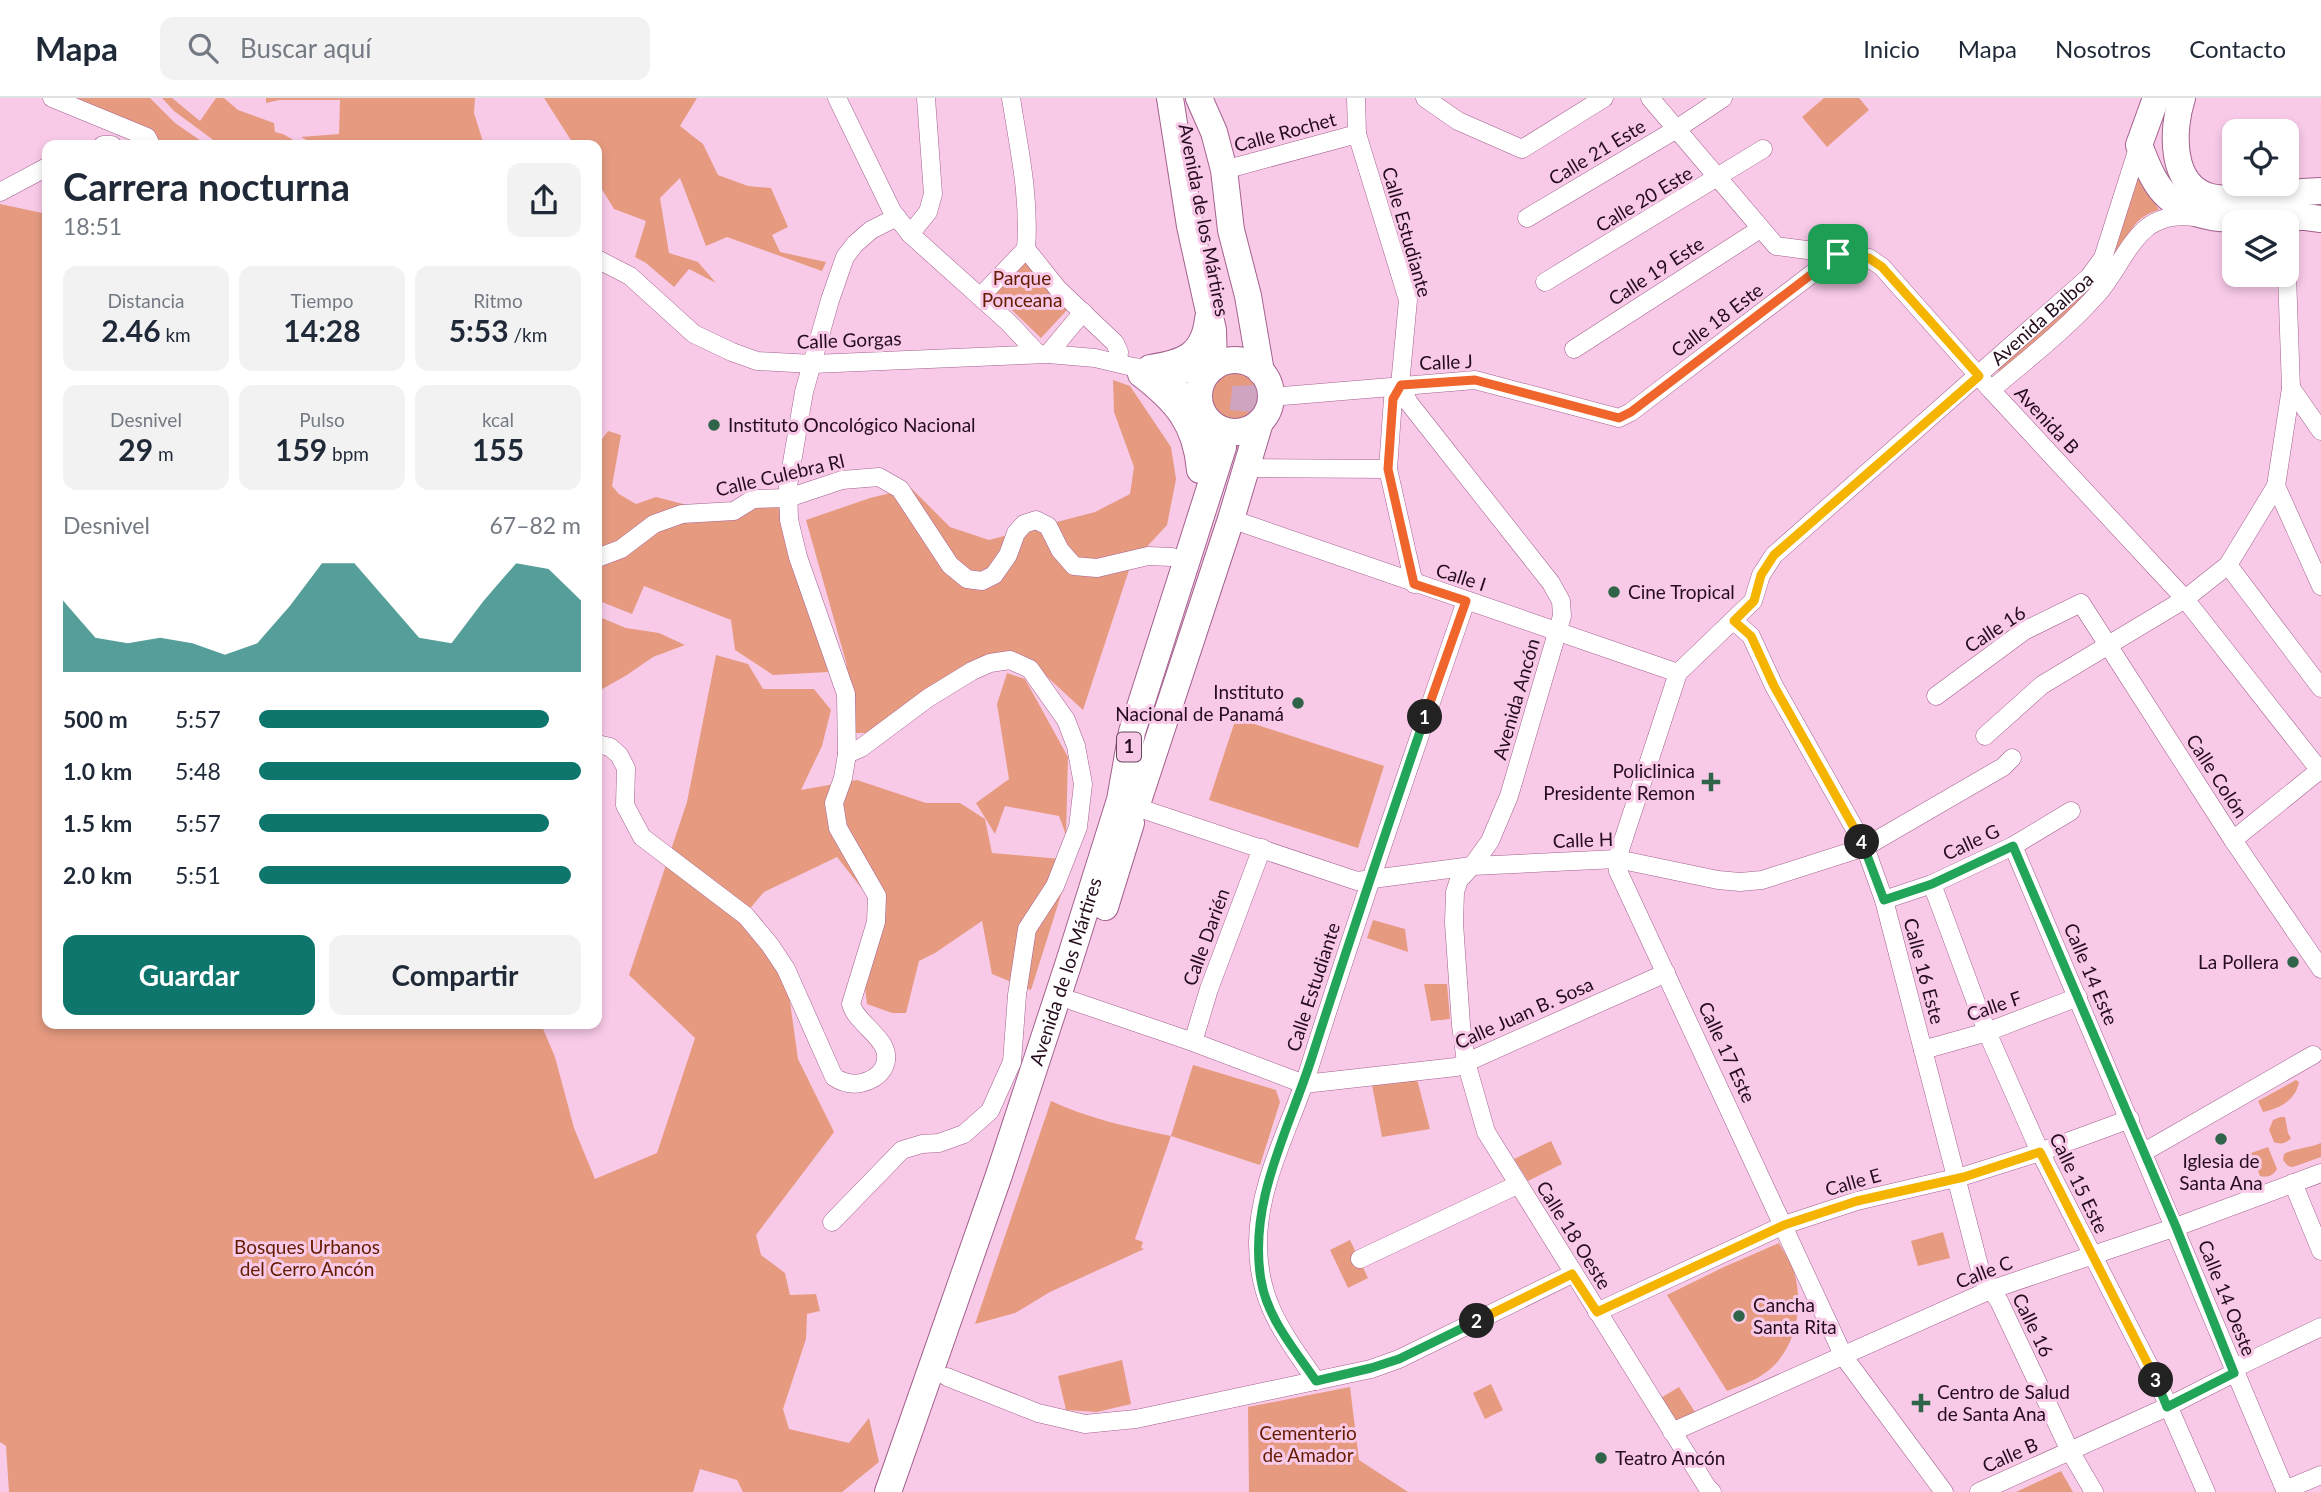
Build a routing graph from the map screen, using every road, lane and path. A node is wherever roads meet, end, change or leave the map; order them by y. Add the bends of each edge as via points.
1 (52, 98) edge
2 (837, 98) edge
3 (926, 98) edge
4 (1011, 98) edge
5 (1170, 98) edge
6 (1176, 98) edge
7 (1189, 98) edge
8 (1199, 98) edge
9 (1356, 98) edge
10 (1425, 98) edge
11 (1604, 98) edge
12 (1650, 98) edge
13 (1723, 98) edge
14 (2156, 98) edge
15 (2182, 98) edge
16 (1675, 130) junction
17 (1357, 134) junction
18 (149, 140) edge
19 (2139, 145) junction
20 (1763, 149) dead end
21 (42, 170) edge
22 (1224, 170) junction
23 (1717, 179) junction
24 (2321, 191) edge
25 (0, 192) edge
26 (897, 217) junction
27 (1527, 218) dead end
28 (2210, 218) junction
29 (2222, 218) edge
30 (2321, 219) edge
31 (2299, 220) edge
32 (1760, 229) junction
33 (909, 233) junction
34 (1026, 249) junction
35 (1838, 254) junction
36 (602, 262) edge
37 (2110, 262) junction
38 (1545, 282) dead end
39 (2287, 287) edge
40 (980, 297) junction
41 (1209, 310) junction
42 (1083, 312) junction
43 (1574, 349) dead end
44 (1043, 354) junction
45 (813, 364) junction
46 (1135, 368) junction
47 (1210, 371) junction
48 (1261, 372) junction
49 (1985, 383) junction
50 (1401, 385) junction
51 (2291, 388) junction
52 (1271, 397) junction
53 (1199, 401) junction
54 (1619, 418) joint
55 (1260, 422) junction
56 (2321, 431) edge
57 (1230, 448) junction
58 (1388, 469) junction
59 (1200, 476) junction
60 (2276, 486) junction
61 (788, 498) junction
62 (1231, 519) junction
63 (602, 556) edge
64 (1172, 557) junction
65 (2228, 565) junction
66 (1414, 584) junction
67 (2321, 586) edge
68 (2185, 599) junction
69 (1466, 601) junction
70 (2081, 603) joint
71 (1734, 621) junction
72 (1557, 631) junction
73 (2107, 644) junction
74 (1678, 673) junction
75 (2321, 688) edge
76 (1936, 696) dead end
77 (1985, 736) dead end
78 (602, 745) edge
79 (847, 754) junction
80 (2012, 758) dead end
81 (2321, 770) edge
82 (1136, 807) junction
83 (2071, 811) dead end
84 (2233, 840) junction
85 (2013, 846) junction
86 (1865, 847) junction
87 (1262, 848) junction
88 (1103, 852) junction
89 (1617, 859) junction
90 (1472, 866) junction
91 (1368, 882) junction
92 (1932, 884) junction
93 (1884, 900) junction
94 (2321, 968) edge
95 (1666, 973) junction
96 (2078, 997) junction
97 (1073, 1001) junction
98 (1987, 1032) junction
99 (1193, 1042) junction
100 (1923, 1050) junction
101 (2313, 1055) dead end
102 (1466, 1062) junction
103 (1304, 1084) junction
104 (2130, 1119) junction
105 (2040, 1152) junction
106 (2144, 1152) junction
107 (2321, 1173) edge
108 (1955, 1178) junction
109 (2293, 1183) junction
110 (1517, 1185) junction
111 (832, 1222) dead end
112 (1784, 1225) junction
113 (2176, 1227) junction
114 (2321, 1251) edge
115 (2092, 1256) junction
116 (1360, 1259) dead end
117 (1572, 1274) junction
118 (1990, 1290) junction
119 (1597, 1312) junction
120 (2321, 1327) edge
121 (1844, 1357) junction
122 (2234, 1373) junction
123 (947, 1377) junction
124 (1316, 1381) junction
125 (2167, 1407) junction
126 (1672, 1432) junction
127 (2070, 1451) junction
128 (2321, 1475) edge
129 (2286, 1491) edge
130 (888, 1492) edge
131 (907, 1492) edge
132 (1712, 1492) edge
133 (1944, 1492) edge
134 (1979, 1492) edge
135 (2094, 1492) edge
136 (2206, 1492) edge

1 - 18 street
2 - 26 street
3 - 33 street via 933,194 928,212
4 - 34 street via 1028,211
5 - 41 highway
6 - 7 highway, Avenida de los Mártires via 1194,162 1202,231 1235,343 1238,310 1217,231 1209,153
8 - 22 highway
9 - 17 street, Calle Estudiante
10 - 11 street via 1458,121 1522,149
12 - 16 street, Avenida B
13 - 16 street, Calle 21 Este
14 - 19 highway, Avenida Balboa
15 - 24 highway via 2175,124 2177,155 2197,190 2211,197 2231,198
16 - 23 street, Avenida B
16 - 27 street, Calle 21 Este
17 - 22 street, Calle Rochet
17 - 50 street, Calle Estudiante via 1408,300
19 - 28 highway via 2165,194 2179,206
19 - 37 street, Avenida Balboa
20 - 23 street, Calle 20 Este
21 - 25 street
22 - 48 highway via 1231,230
23 - 32 street, Avenida B
23 - 38 street, Calle 20 Este
26 - 33 street
26 - 45 street via 871,230 845,257
28 - 29 highway
28 - 37 street, Avenida Balboa via 2164,218
30 - 31 highway
32 - 35 street, Avenida B via 1776,246
32 - 43 street, Calle 19 Este
33 - 40 street
34 - 40 street
34 - 42 street
35 - 49 street, Avenida B via 1869,258 1882,267
35 - 54 street, Calle 18 Este
36 - 45 street, Calle Gorgas via 630,276 694,334 757,361
37 - 49 street, Avenida Balboa via 2089,277
39 - 51 street
40 - 44 street
41 - 46 highway via 1207,329 1194,353 1180,362
41 - 47 highway via 1213,330
42 - 44 street
42 - 46 street
44 - 45 street, Calle Gorgas
44 - 46 street, Calle Gorgas
45 - 61 street via 796,434
46 - 47 street, Calle Gorgas
46 - 53 street, Calle Gorgas
46 - 59 highway via 1182,411 1195,443
47 - 48 highway via 1223,362 1244,361
47 - 53 highway
48 - 52 highway
49 - 68 street, Avenida B
49 - 71 street, Avenida Balboa via 1774,555 1761,575 1754,601
50 - 52 street, Calle J
50 - 54 street, Calle J via 1475,380
50 - 58 street, Calle Estudiante via 1393,399
50 - 72 street, Avenida Ancón via 1409,403 1551,583 1561,601
51 - 56 street
51 - 60 street
52 - 55 highway
53 - 57 highway via 1206,418
55 - 57 highway
55 - 57 highway via 1232,432
57 - 58 street
57 - 59 highway
57 - 62 highway
57 - 82 highway, Avenida de los Mártires / 1 via 1206,553 1158,693
57 - 88 highway, Avenida de los Mártires / 1 via 1132,732 1120,800
58 - 66 street, Calle Estudiante
59 - 64 highway
60 - 65 street
60 - 67 street
61 - 63 street, Calle Culebra Rl via 753,499 734,511 682,514 654,524 621,549
61 - 64 street, Calle Culebra Rl via 842,480 879,477 900,489 950,565 967,579 982,581 994,575 1016,533 1036,520 1048,526 1074,566 1097,568 1147,556
61 - 79 street via 798,557 846,694
62 - 66 street, Calle I
62 - 82 highway
64 - 88 highway via 1119,735
65 - 68 street
65 - 75 street
66 - 69 street, Calle I
68 - 73 street
68 - 81 street, Avenida B
69 - 72 street, Calle I
69 - 91 street, Calle Estudiante
70 - 73 street, Calle Colón
70 - 76 street, Calle 16 via 2024,631
71 - 74 street
71 - 86 street, Calle 16 Este via 1751,636 1774,686
72 - 74 street, Calle I
72 - 90 street, Avenida Ancón via 1509,796 1490,841
73 - 77 street via 2042,685
73 - 84 street, Calle Colón
74 - 89 street
78 - 79 street via 619,755 626,768 625,805 642,836 746,916 786,969 834,1077 855,1084 879,1075 887,1055 851,1004 876,922 877,896 838,828 834,803
79 - 111 street via 972,671 1010,660 1030,669 1066,720 1083,784 1078,827 1055,886 1027,929 1012,1062 989,1111 964,1134 902,1150
80 - 86 street, Calle H
81 - 84 street
82 - 87 street, Calle H
82 - 97 highway, Avenida de los Mártires / 1
83 - 85 street, Calle G
84 - 94 street, Calle Colón
85 - 92 street, Calle G
85 - 96 street, Calle 14 Este
86 - 89 street, Calle H via 1762,880 1740,882
86 - 93 street, Calle 16 Este
87 - 91 street, Calle H
87 - 99 street, Calle Darién
88 - 130 highway, Avenida de los Mártires / 1 via 999,1175
89 - 90 street, Calle H
89 - 95 street, Calle 17 Este via 1618,871
90 - 91 street, Calle H
90 - 102 street, Avenida Ancón via 1455,892 1454,923
91 - 103 street, Calle Estudiante
92 - 93 street, Calle G
92 - 98 street, Calle 15 Este
93 - 100 street, Calle 16 Este
95 - 102 street, Calle Juan B. Sosa
95 - 112 street, Calle 17 Este
96 - 98 street, Calle F
96 - 104 street, Calle 14 Este
97 - 99 street, Calle Juan B. Sosa
97 - 123 highway, Avenida de los Mártires / 1
98 - 100 street, Calle F
98 - 105 street, Calle 15 Este
99 - 103 street, Calle Juan B. Sosa
100 - 108 street, Calle 16 Este
101 - 106 street
102 - 103 street, Calle Juan B. Sosa via 1456,1067
102 - 110 street, Calle 18 Oeste via 1486,1132
103 - 124 street, Calle Estudiante via 1264,1196 1258,1245 1269,1308
104 - 105 street, Calle E
104 - 106 street, Calle 14 Oeste
105 - 108 street, Calle E
105 - 115 street, Calle 15 Este
106 - 113 street, Calle 14 Oeste
107 - 109 street, Calle C
108 - 112 street, Calle E via 1857,1201
108 - 118 street, Calle 16 Este via 1982,1277
109 - 113 street, Calle C
109 - 114 street
110 - 116 street
110 - 117 street, Calle 18 Oeste
112 - 119 street, Calle E
112 - 121 street, Calle 17 Este
113 - 115 street, Calle C
113 - 122 street, Calle 14 Oeste
115 - 118 street, Calle C
115 - 125 street, Calle 15 Este
117 - 119 street, Calle 18 Oeste
117 - 124 street via 1399,1359
118 - 121 street, Calle C
118 - 127 street, Calle 16
119 - 126 street, Calle 18 Oeste
120 - 122 street, Calle B via 2239,1366
121 - 126 street, Calle C
121 - 133 street, Calle 17 Este
122 - 125 street, Calle B
122 - 129 street, Calle 14 Oeste
123 - 124 street via 1038,1413 1085,1424 1136,1419
123 - 131 highway, Avenida de los Mártires / 1
125 - 127 street, Calle B
125 - 136 street, Calle 15 Este
126 - 132 street, Calle 18 Oeste
127 - 134 street, Calle B
127 - 135 street, Calle 16
128 - 129 street

